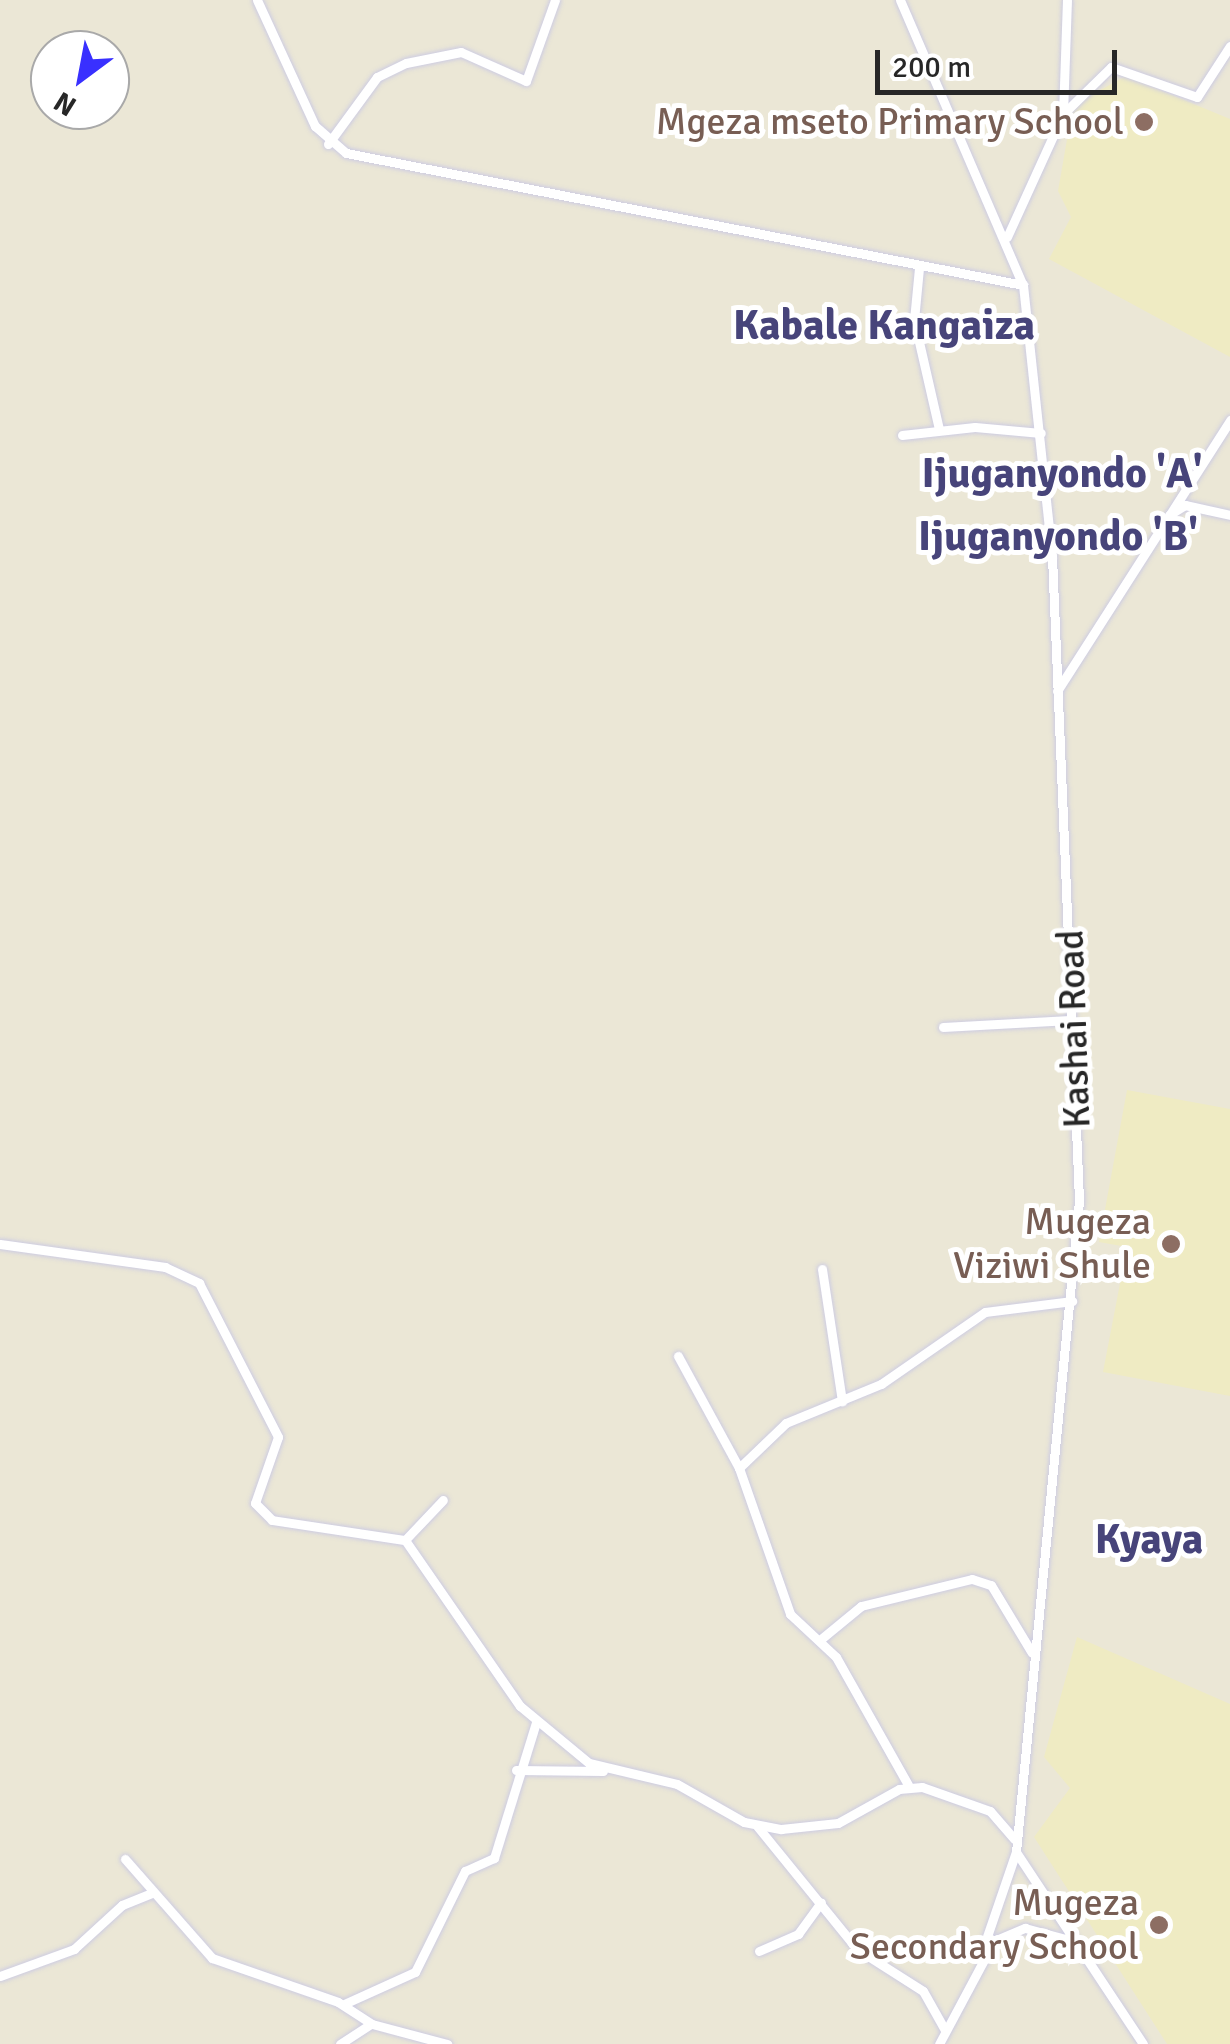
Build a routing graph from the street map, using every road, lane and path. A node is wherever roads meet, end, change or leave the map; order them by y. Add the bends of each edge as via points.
1 (257, 0) edge
2 (555, 0) edge
3 (900, 0) edge
4 (1067, 0) edge
5 (1230, 46) edge
6 (1062, 114) junction
7 (328, 144) junction
8 (1007, 237) junction
9 (919, 268) junction
10 (1024, 285) junction
11 (1230, 420) edge
12 (939, 429) junction
13 (1042, 432) junction
14 (902, 435) dead end
15 (1230, 515) edge
16 (1149, 547) junction
17 (1057, 691) junction
18 (1070, 1020) junction
19 (943, 1027) dead end
20 (0, 1244) edge
21 (822, 1269) dead end
22 (1072, 1301) junction
23 (678, 1356) dead end
24 (842, 1402) junction
25 (739, 1468) junction
26 (443, 1500) dead end
27 (405, 1540) junction
28 (821, 1639) junction
29 (1032, 1656) junction
30 (536, 1722) junction
31 (516, 1770) junction
32 (606, 1770) junction
33 (908, 1785) junction
34 (757, 1826) junction
35 (1015, 1847) junction
36 (125, 1859) dead end
37 (152, 1893) junction
38 (821, 1902) junction
39 (1071, 1940) junction
40 (759, 1951) dead end
41 (980, 1961) junction
42 (0, 1976) edge
43 (344, 2004) junction
44 (372, 2024) junction
45 (945, 2030) junction
46 (340, 2044) edge
47 (447, 2044) edge
48 (939, 2044) edge
49 (1144, 2044) edge

1 - 7 street via 273,50
2 - 7 street via 526,81 461,52 406,63 376,76
3 - 8 street, Kashai Road
4 - 6 street
5 - 6 street via 1197,97 1114,66
6 - 8 street
7 - 9 street via 408,169
8 - 10 street, Kashai Road
9 - 10 street
9 - 12 street via 912,304
10 - 13 street, Kashai Road
11 - 16 street
12 - 13 street
12 - 14 street
13 - 17 street, Kashai Road
15 - 16 street via 1178,506
16 - 17 street
17 - 18 street, Kashai Road
18 - 19 street
18 - 22 street, Kashai Road via 1078,1169
20 - 27 street via 164,1267 199,1283 278,1437 255,1502 272,1520
21 - 24 street
22 - 24 street via 985,1312
22 - 29 street, Kashai Road
23 - 25 street
24 - 25 street via 786,1423
25 - 28 street via 786,1606
26 - 27 street
27 - 30 street
28 - 29 street via 861,1606 982,1580
28 - 33 street
29 - 35 street, Kashai Road
30 - 31 street
30 - 32 street
31 - 32 street
31 - 43 street via 508,1832 489,1863 465,1871 415,1972
32 - 34 street via 677,1784
33 - 34 street via 838,1824
33 - 35 street via 990,1812
34 - 38 street
35 - 39 street
35 - 41 street, Kashai Road
36 - 37 street
37 - 42 street via 122,1905 74,1949
37 - 43 street via 212,1958
38 - 40 street via 798,1934
38 - 45 street via 856,1949 923,1991
39 - 41 street via 1014,1929
39 - 49 street
41 - 45 street
43 - 44 street
44 - 46 street
44 - 47 street
45 - 48 street

